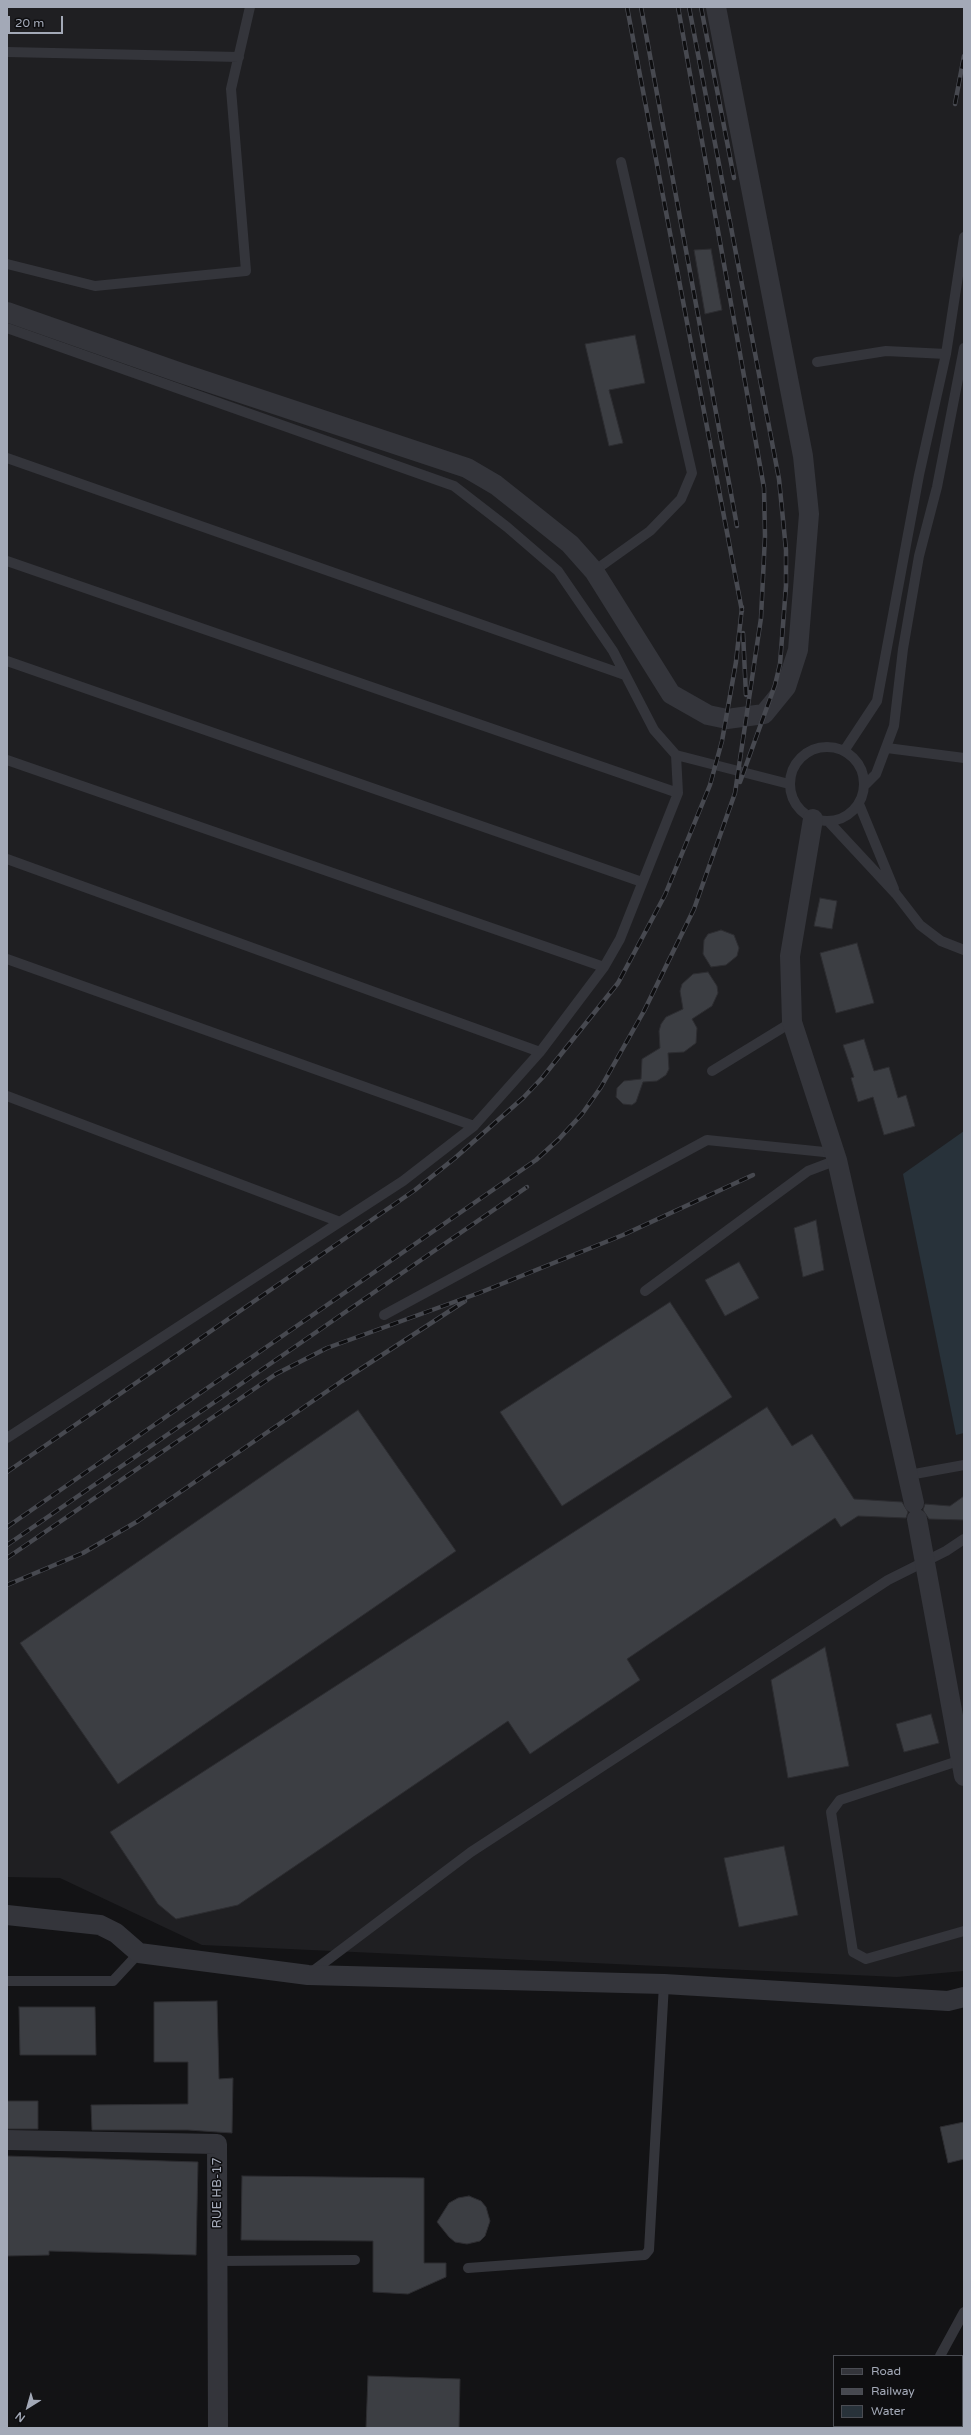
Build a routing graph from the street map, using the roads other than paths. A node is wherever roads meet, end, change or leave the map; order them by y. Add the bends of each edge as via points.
1 (250, 7) edge
2 (716, 7) edge
3 (7, 52) edge
4 (239, 58) junction
5 (622, 162) dead end
6 (964, 237) edge
7 (7, 264) edge
8 (7, 312) edge
9 (7, 328) edge
10 (964, 348) edge
11 (946, 354) junction
12 (817, 362) dead end
13 (7, 458) edge
14 (7, 561) edge
15 (594, 571) junction
16 (7, 661) edge
17 (625, 675) junction
18 (887, 748) junction
19 (844, 751) junction
20 (676, 755) junction
21 (964, 758) edge
22 (7, 760) edge
23 (789, 784) junction
24 (864, 786) junction
25 (678, 793) junction
26 (859, 804) junction
27 (821, 820) junction
28 (7, 859) edge
29 (642, 882) junction
30 (896, 894) junction
31 (964, 950) edge
32 (7, 959) edge
33 (604, 967) junction
34 (792, 1022) junction
35 (540, 1052) junction
36 (712, 1071) dead end
37 (7, 1096) edge
38 (474, 1126) junction
39 (836, 1157) junction
40 (340, 1222) junction
41 (645, 1291) dead end
42 (384, 1315) dead end
43 (7, 1438) edge
44 (964, 1465) edge
45 (909, 1475) junction
46 (964, 1539) edge
47 (924, 1562) junction
48 (963, 1768) edge
49 (7, 1915) edge
50 (964, 1931) edge
51 (139, 1953) junction
52 (308, 1975) junction
53 (7, 1981) edge
54 (664, 1984) junction
55 (964, 1997) edge
56 (7, 2140) edge
57 (355, 2260) dead end
58 (218, 2261) junction
59 (468, 2268) dead end
60 (964, 2312) edge
61 (941, 2355) edge
62 (218, 2428) edge

1 - 4 lane
2 - 15 street via 803,456 809,514 798,650 786,687 764,714 727,719 708,715 671,694
3 - 4 lane
4 - 7 lane via 231,89 246,271 95,286
5 - 15 lane via 692,473 681,498 650,531
6 - 11 lane
8 - 15 street via 467,468 496,485 570,544
9 - 17 lane via 454,486 558,571 613,651
10 - 18 lane via 939,480 919,556 903,649 894,726
11 - 12 lane via 886,351
11 - 19 lane via 919,475 876,701
13 - 17 lane
14 - 25 lane
16 - 29 lane
17 - 20 lane via 654,730
18 - 21 lane
18 - 24 lane via 876,774
19 - 23 lane via 828,747 808,752 793,767
19 - 24 lane via 859,766
20 - 23 lane
20 - 25 lane
22 - 33 lane
23 - 27 lane via 797,808
24 - 26 lane
25 - 29 lane
26 - 27 lane via 846,817
26 - 30 lane
27 - 30 lane
27 - 34 street via 790,956
28 - 35 lane
29 - 33 lane via 620,939
30 - 31 lane via 920,925 941,941
32 - 38 lane
33 - 35 lane
34 - 36 lane
34 - 39 street
35 - 38 lane
37 - 40 lane
38 - 40 lane via 403,1181
39 - 41 lane via 808,1171
39 - 42 lane via 707,1140
39 - 45 street
40 - 43 lane
44 - 45 lane
45 - 47 street
46 - 47 lane
47 - 48 street
47 - 52 lane via 888,1580 471,1852
48 - 50 lane via 840,1800 831,1812 853,1952 866,1959
49 - 51 street via 100,1925 116,1933
51 - 52 street
51 - 53 lane via 113,1981
52 - 54 street
54 - 55 street via 948,2001
54 - 59 lane via 649,2250 645,2255
56 - 58 street, RUE HB-17 via 217,2144
57 - 58 lane
58 - 62 street, RUE HB-17
60 - 61 lane

